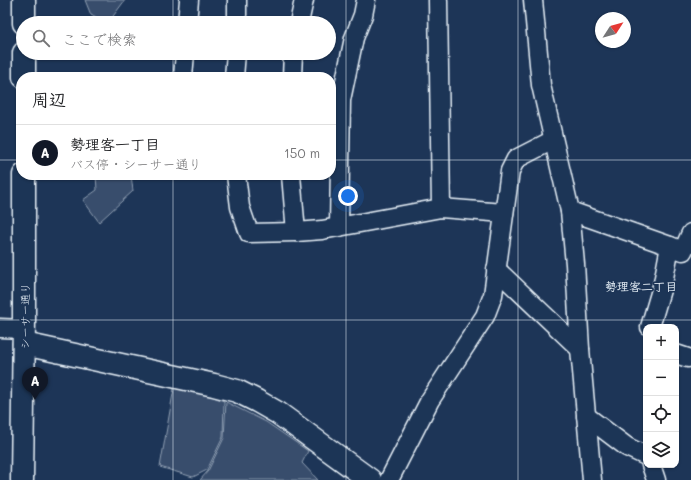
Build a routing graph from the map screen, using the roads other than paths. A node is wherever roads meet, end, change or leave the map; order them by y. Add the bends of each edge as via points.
1 (24, 0) edge
2 (188, 0) edge
3 (238, 0) edge
4 (304, 0) edge
5 (366, 0) edge
6 (438, 0) edge
7 (533, 0) edge
8 (24, 16) edge
9 (187, 16) edge
10 (237, 16) edge
11 (301, 16) edge
12 (24, 60) edge
13 (184, 60) edge
14 (235, 60) edge
15 (293, 60) edge
16 (24, 72) edge
17 (183, 72) edge
18 (234, 72) edge
19 (292, 72) edge
20 (553, 140) junction
21 (24, 180) edge
22 (237, 180) edge
23 (291, 180) edge
24 (442, 208) junction
25 (570, 210) junction
26 (504, 213) junction
27 (339, 227) junction
28 (296, 232) junction
29 (691, 232) edge
30 (681, 251) edge
31 (496, 269) junction
32 (651, 324) edge
33 (0, 328) edge
34 (24, 337) junction
35 (580, 349) junction
36 (586, 416) junction
37 (643, 455) edge
38 (652, 468) edge
39 (22, 480) edge
40 (370, 480) edge
41 (389, 480) edge
42 (592, 480) edge
43 (656, 480) edge

1 - 8 street
2 - 9 street
3 - 10 street
4 - 11 street
5 - 27 street via 354,38 341,100
6 - 24 street
7 - 20 street via 541,85
12 - 16 street
13 - 17 street
14 - 18 street
15 - 19 street
20 - 25 street
20 - 26 street via 516,159 510,171
21 - 34 street, シーサー通り
22 - 28 street via 240,207 249,233
23 - 28 street
24 - 26 street
24 - 27 street
25 - 30 street
25 - 35 street
26 - 31 street
27 - 28 street
29 - 30 street
30 - 32 street via 663,283
31 - 35 street
31 - 41 street via 492,295 485,316 430,400
33 - 34 street
34 - 39 street, シーサー通り
34 - 40 street via 237,392 278,413
35 - 36 street
36 - 37 street via 627,447
36 - 42 street
38 - 43 street

